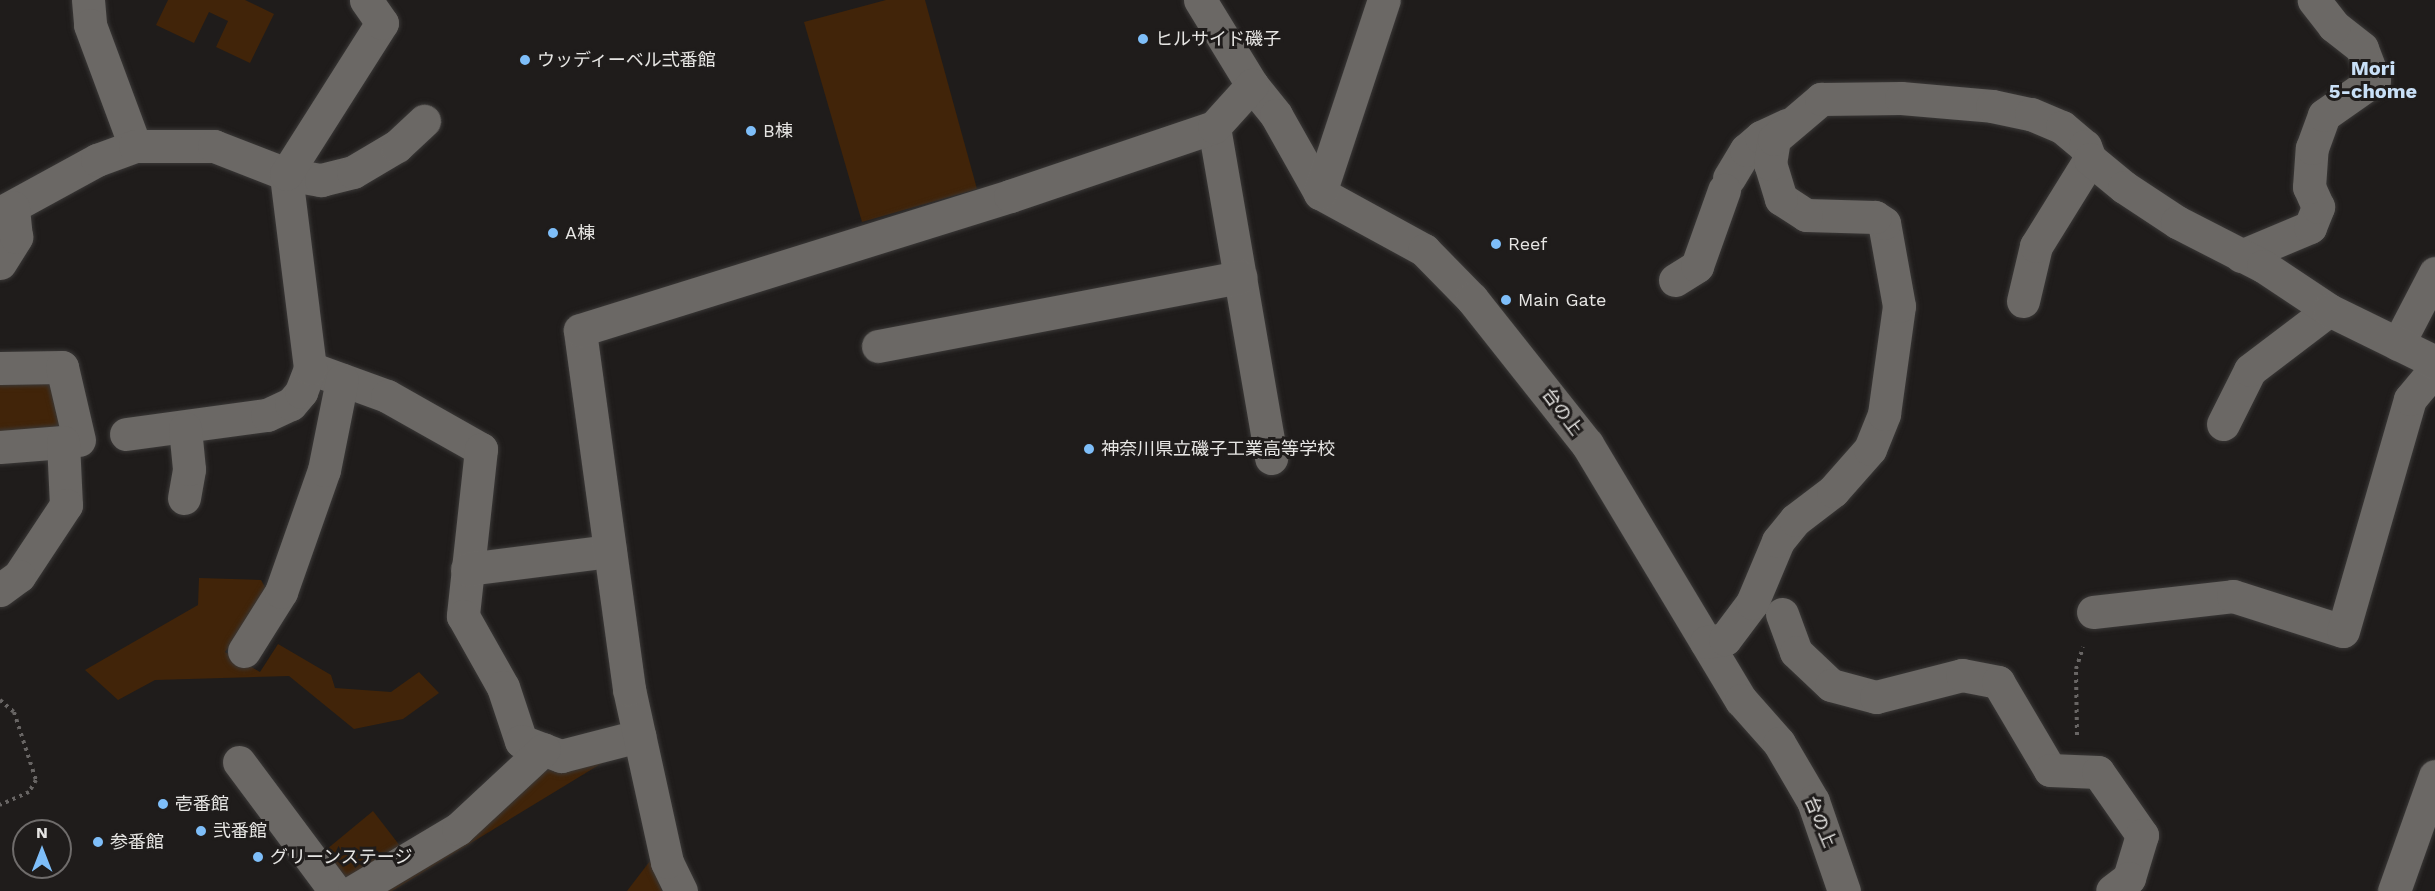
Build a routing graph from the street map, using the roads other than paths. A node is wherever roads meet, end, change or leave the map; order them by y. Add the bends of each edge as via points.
1 (88, 0) edge
2 (1200, 0) edge
3 (1384, 0) edge
4 (2314, 0) edge
5 (374, 12) edge
6 (1252, 85) junction
7 (424, 121) dead end
8 (1788, 125) junction
9 (1214, 127) junction
10 (135, 146) junction
11 (2090, 159) junction
12 (286, 174) junction
13 (1320, 193) junction
14 (6, 210) edge
15 (2241, 256) junction
16 (0, 263) edge
17 (2435, 273) edge
18 (1240, 277) junction
19 (1675, 280) dead end
20 (2023, 301) dead end
21 (2329, 310) junction
22 (2398, 344) junction
23 (878, 346) dead end
24 (2435, 362) edge
25 (0, 368) edge
26 (310, 368) junction
27 (2435, 369) edge
28 (342, 380) junction
29 (2223, 424) dead end
30 (185, 428) junction
31 (126, 434) dead end
32 (79, 440) dead end
33 (0, 447) edge
34 (1271, 458) dead end
35 (184, 498) dead end
36 (610, 551) junction
37 (467, 569) junction
38 (0, 590) edge
39 (2093, 612) road end
40 (1782, 614) dead end
41 (1706, 642) junction
42 (244, 651) dead end
43 (639, 736) junction
44 (544, 750) junction
45 (239, 762) dead end
46 (2435, 776) edge
47 (336, 891) edge
48 (354, 891) edge
49 (681, 891) edge
50 (1844, 891) edge
51 (2112, 891) edge
52 (2394, 891) edge

1 - 10 street via 90,25
2 - 6 street
3 - 13 street
4 - 15 street via 2334,26 2362,48 2374,80 2324,115 2312,148 2309,187 2318,207 2310,227
5 - 12 street
6 - 9 street
6 - 13 street via 1276,115
7 - 12 street via 397,146 353,172 321,180
8 - 11 street via 1821,99 1901,98 1992,106 2031,114 2062,127 2085,146
8 - 19 street via 1761,137 1746,150 1726,184 1697,266
8 - 41 street via 1774,140 1770,164 1781,199 1806,215 1875,217 1884,223 1899,306 1884,414 1870,448 1833,491 1795,520 1778,541 1752,603 1725,639
9 - 18 street
9 - 36 street via 1010,196 580,330
10 - 12 street via 214,146
10 - 14 street via 98,160
11 - 15 street via 2177,222
11 - 20 street via 2036,246
12 - 26 street
13 - 41 street, 台の上 via 1424,250 1472,299 1587,444
14 - 16 street via 16,237
15 - 21 street
17 - 22 street
18 - 23 street
18 - 34 street
21 - 22 street
21 - 29 street via 2250,370
22 - 24 street
25 - 32 street via 62,367
26 - 28 street
26 - 30 street via 301,392 291,404 267,415
27 - 39 street via 2410,399 2343,631 2233,596
28 - 37 street via 387,396 482,449
28 - 42 street via 324,470 281,592
30 - 31 street
30 - 35 street via 189,469
33 - 38 street via 63,442 66,505 19,576
36 - 37 street
36 - 43 street
37 - 44 street via 463,616 504,687 520,741
40 - 51 street via 1796,652 1832,685 1875,697 1962,675 1998,682 2050,770 2098,772 2142,836 2129,878
41 - 50 street, 台の上 via 1741,700 1779,743 1813,801
43 - 44 street via 561,756
43 - 49 street via 667,862
44 - 48 street via 458,830
45 - 47 street
46 - 52 street

